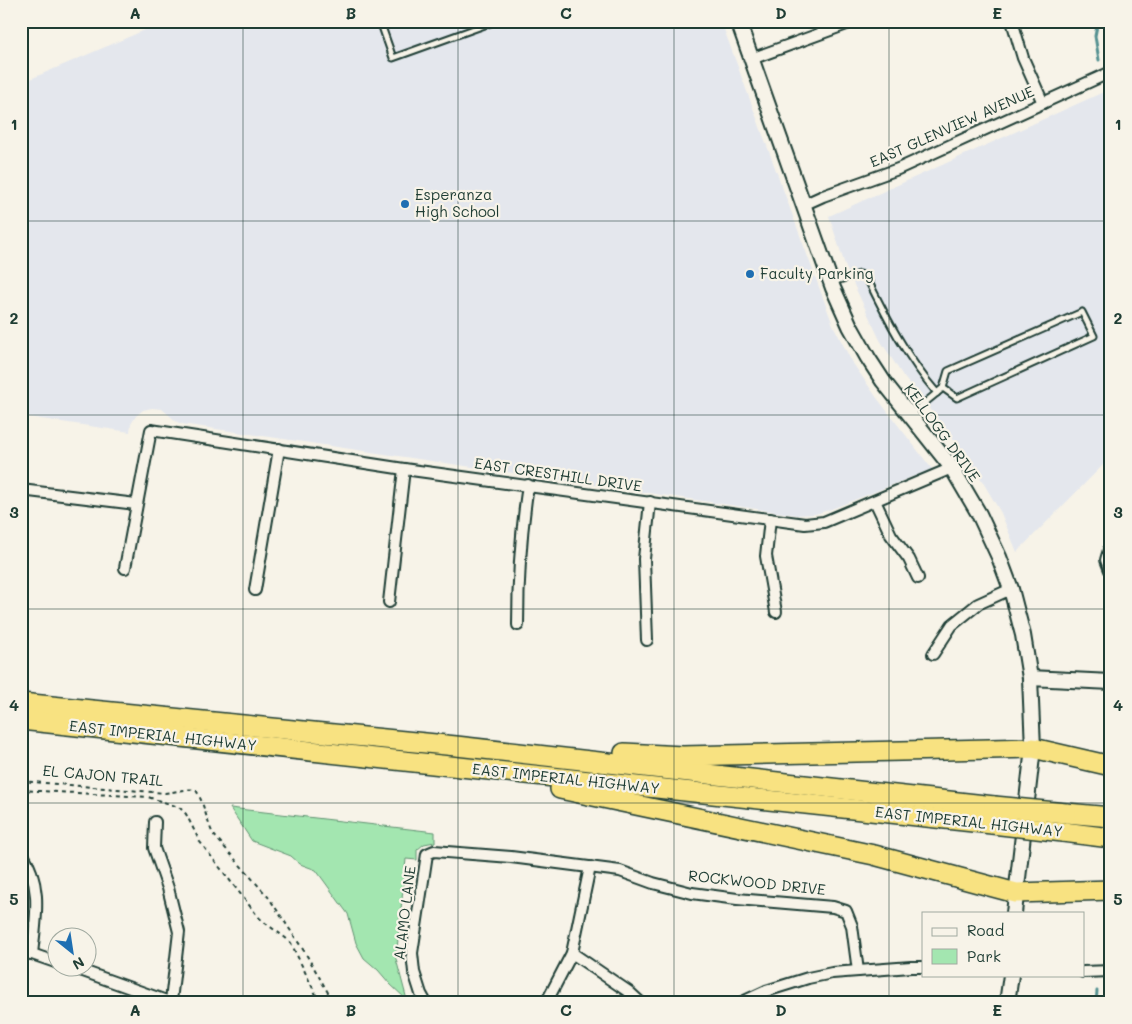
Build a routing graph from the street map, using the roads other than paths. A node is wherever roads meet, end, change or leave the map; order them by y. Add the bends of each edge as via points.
1 (380, 21) edge
2 (496, 21) edge
3 (738, 21) edge
4 (855, 21) edge
5 (1012, 21) edge
6 (751, 59) junction
7 (1111, 72) edge
8 (1043, 103) junction
9 (803, 205) junction
10 (831, 282) junction
11 (943, 388) junction
12 (937, 393) junction
13 (910, 415) junction
14 (279, 450) junction
15 (952, 468) junction
16 (404, 469) junction
17 (528, 485) junction
18 (21, 490) edge
19 (876, 500) junction
20 (650, 502) junction
21 (136, 504) junction
22 (770, 519) junction
23 (1111, 542) edge
24 (125, 568) dead end
25 (1111, 573) edge
26 (918, 578) dead end
27 (1011, 589) junction
28 (254, 590) dead end
29 (389, 602) dead end
30 (776, 612) dead end
31 (518, 625) dead end
32 (646, 640) dead end
33 (933, 654) dead end
34 (1030, 678) junction
35 (1111, 682) edge
36 (21, 703) edge
37 (21, 720) edge
38 (456, 746) junction
39 (1033, 748) junction
40 (1111, 766) edge
41 (458, 768) junction
42 (992, 815) junction
43 (1111, 817) edge
44 (156, 822) dead end
45 (1111, 838) edge
46 (21, 851) edge
47 (427, 854) joint
48 (590, 868) junction
49 (1111, 890) edge
50 (1016, 893) junction
51 (1014, 912) edge
52 (21, 953) edge
53 (572, 953) junction
54 (32, 954) junction
55 (48, 960) edge
56 (922, 967) edge
57 (858, 971) junction
58 (1084, 972) edge
59 (1111, 972) edge
60 (98, 976) edge
61 (1010, 976) edge
62 (172, 1002) edge
63 (426, 1003) edge
64 (546, 1003) edge
65 (641, 1003) edge
66 (740, 1003) edge
67 (1007, 1003) edge

1 - 2 lane via 393,58
3 - 6 main road, KELLOGG DRIVE
4 - 6 street
5 - 8 street via 1023,58
6 - 9 main road, KELLOGG DRIVE
7 - 8 street, EAST GLENVIEW AVENUE
8 - 9 street, EAST GLENVIEW AVENUE via 898,169
9 - 10 main road, KELLOGG DRIVE
10 - 12 lane via 860,274 867,278 904,350
10 - 13 main road, KELLOGG DRIVE via 868,358
11 - 11 lane via 957,398 1094,336 1082,312 948,371
11 - 12 lane
12 - 13 lane
13 - 15 main road, KELLOGG DRIVE
14 - 16 street, EAST CRESTHILL DRIVE
14 - 21 street, EAST CRESTHILL DRIVE via 151,430
14 - 28 street
15 - 19 street, EAST CRESTHILL DRIVE
15 - 27 main road, KELLOGG DRIVE via 979,514
16 - 17 street, EAST CRESTHILL DRIVE
16 - 29 street
17 - 20 street, EAST CRESTHILL DRIVE
17 - 31 street via 519,572
18 - 21 street
19 - 22 street, EAST CRESTHILL DRIVE via 824,522 805,524
19 - 26 street via 891,535
20 - 22 street, EAST CRESTHILL DRIVE
20 - 32 street via 644,559
21 - 24 street
22 - 30 street via 766,556
23 - 25 street via 1106,560
27 - 33 street via 978,604 952,625
27 - 34 main road, KELLOGG DRIVE
34 - 35 main road
34 - 39 main road, KELLOGG DRIVE
36 - 38 highway, EAST IMPERIAL HIGHWAY
37 - 41 highway, EAST IMPERIAL HIGHWAY
38 - 39 highway via 683,756
38 - 42 highway, EAST IMPERIAL HIGHWAY
39 - 40 highway
39 - 50 main road, KELLOGG DRIVE
41 - 42 highway, EAST IMPERIAL HIGHWAY
41 - 50 highway via 874,855
42 - 43 highway, EAST IMPERIAL HIGHWAY, bridge via 1066,813
42 - 45 highway, EAST IMPERIAL HIGHWAY, bridge via 1063,832
44 - 62 street via 154,848 179,932
46 - 54 street via 30,866 37,898
47 - 48 street, ROCKWOOD DRIVE via 434,851 465,852
47 - 63 street, ALAMO LANE via 412,953 414,972
48 - 53 street
48 - 57 street, ROCKWOOD DRIVE via 620,871 692,893 846,911 852,926
49 - 50 highway
50 - 51 main road, KELLOGG DRIVE
52 - 54 street
53 - 64 street
53 - 65 street
54 - 55 street
56 - 57 street
57 - 66 street via 808,978
58 - 59 street
60 - 62 street
61 - 67 main road

